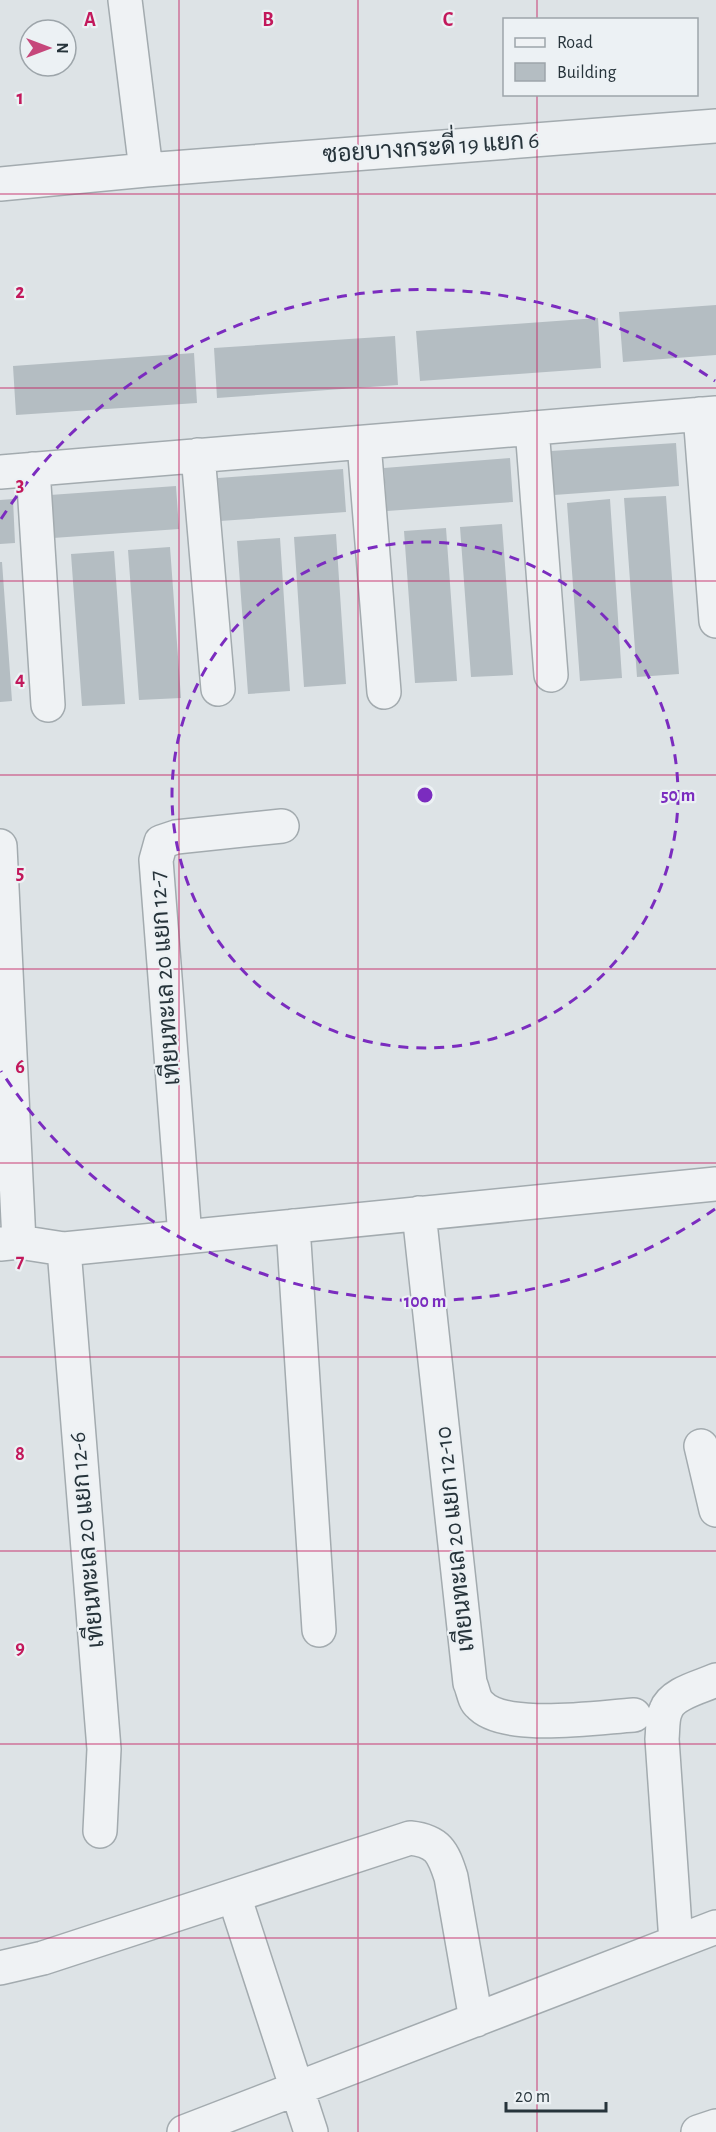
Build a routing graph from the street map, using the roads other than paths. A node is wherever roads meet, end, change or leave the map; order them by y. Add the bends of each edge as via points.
1 (125, 0) edge
2 (716, 126) edge
3 (146, 170) junction
4 (0, 184) edge
5 (708, 413) edge
6 (532, 428) junction
7 (364, 443) junction
8 (198, 455) junction
9 (33, 469) junction
10 (0, 472) edge
11 (716, 621) edge
12 (550, 675) dead end
13 (218, 689) dead end
14 (384, 692) dead end
15 (48, 705) dead end
16 (282, 826) dead end
17 (0, 846) edge
18 (716, 1184) edge
19 (419, 1213) junction
20 (293, 1226) junction
21 (185, 1237) junction
22 (9, 1243) edge
23 (64, 1249) junction
24 (701, 1446) dead end
25 (716, 1510) edge
26 (319, 1630) dead end
27 (716, 1680) edge
28 (634, 1715) dead end
29 (100, 1831) dead end
30 (234, 1896) junction
31 (716, 1927) edge
32 (676, 1942) junction
33 (0, 1968) edge
34 (476, 2020) junction
35 (296, 2089) junction
36 (716, 2126) edge
37 (184, 2132) edge
38 (311, 2132) edge
39 (698, 2132) edge

1 - 3 street
2 - 3 street, ซอยบางกระดี่ 19 แยก 6
3 - 4 street, ซอยบางกระดี่ 19 แยก 6
5 - 6 street
5 - 11 street
6 - 7 street
6 - 12 street
7 - 8 street
7 - 14 street
8 - 9 street
8 - 13 street
9 - 10 street
9 - 15 street
16 - 21 street, เทียนทะเล 20 แยก 12-7 via 176,837 161,842 158,850
17 - 22 street
18 - 19 street
19 - 20 street
19 - 28 street, เทียนทะเล 20 แยก 12-10 via 471,1683 478,1704 504,1717 524,1721
20 - 21 street
20 - 26 street
21 - 23 street
22 - 23 street
23 - 29 street, เทียนทะเล 20 แยก 12-6 via 105,1749
24 - 25 street
27 - 32 street via 674,1699 666,1708 663,1725
30 - 33 street via 44,1958
30 - 34 street via 410,1838 423,1839 444,1855 451,1877
30 - 35 street
31 - 32 street
32 - 34 street
34 - 35 street
35 - 37 street
35 - 38 street
36 - 39 street

